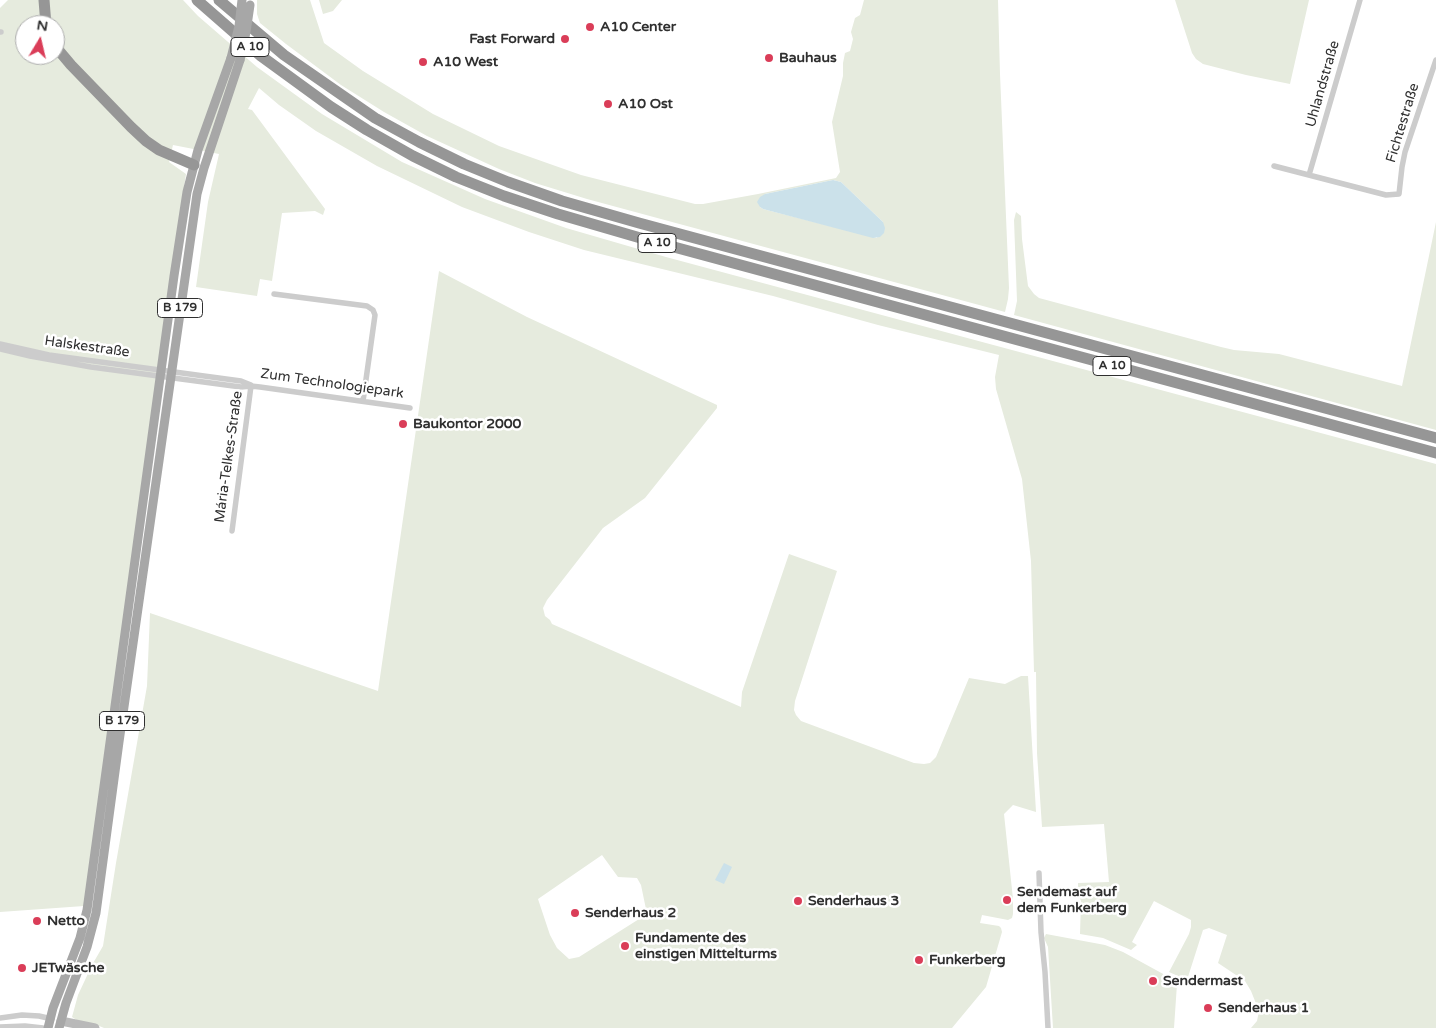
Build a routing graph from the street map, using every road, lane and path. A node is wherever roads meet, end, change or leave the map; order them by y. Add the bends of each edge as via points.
1 (46, 0) edge
2 (197, 0) edge
3 (219, 0) edge
4 (1360, 0) edge
5 (248, 2) edge
6 (45, 15) edge
7 (65, 58) edge
8 (1436, 60) edge
9 (199, 166) junction
10 (1274, 166) dead end
11 (1309, 175) junction
12 (274, 294) dead end
13 (0, 344) edge
14 (0, 349) edge
15 (161, 373) junction
16 (171, 374) junction
17 (252, 386) junction
18 (363, 402) junction
19 (410, 408) dead end
20 (1436, 438) edge
21 (1436, 453) edge
22 (232, 532) dead end
23 (1039, 873) dead end
24 (0, 1018) edge
25 (50, 1018) junction
26 (60, 1024) edge
27 (0, 1027) edge
28 (43, 1028) edge
29 (48, 1028) edge
30 (94, 1028) edge
31 (1048, 1028) edge

1 - 6 highway
2 - 21 highway, A 10 via 261,56 367,130 413,156 504,196 637,237
3 - 20 highway, A 10 via 284,55 375,118 418,142 508,182 639,224
4 - 11 street, Uhlandstraße
5 - 9 main road, B 179, bridge via 239,26 235,59
7 - 9 highway via 146,141 159,150
8 - 11 street, Fichtestraße via 1405,152 1399,194 1386,195
9 - 15 main road, B 179 via 187,192
9 - 16 main road, B 179
10 - 11 street
12 - 18 street via 367,306 373,310 375,315
13 - 15 street, Halskestraße
14 - 15 street, Halskestraße via 63,363
15 - 16 street, Halskestraße
15 - 25 main road, B 179 via 87,910
16 - 17 street, Zum Technologiepark via 241,387
16 - 26 main road, B 179 via 96,913
17 - 18 street, Zum Technologiepark
17 - 22 street, Mária-Telkes-Straße
18 - 19 street, Zum Technologiepark
23 - 31 street
24 - 25 street via 22,1015
25 - 26 street
25 - 29 main road, B 179
26 - 30 street
27 - 28 street

